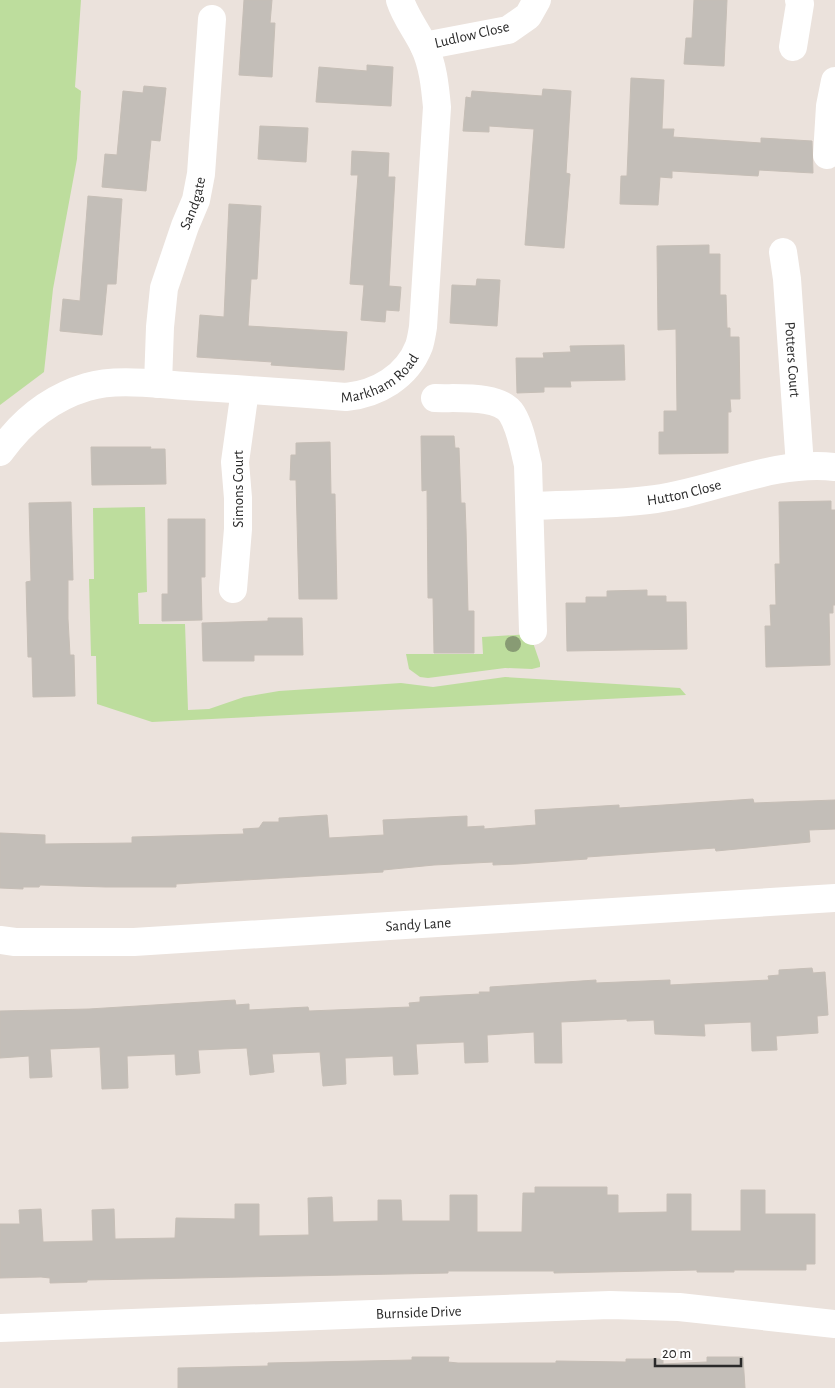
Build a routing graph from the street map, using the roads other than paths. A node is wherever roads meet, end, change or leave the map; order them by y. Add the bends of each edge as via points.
1 (400, 0) edge
2 (537, 0) edge
3 (805, 1) edge
4 (212, 19) dead end
5 (424, 46) junction
6 (793, 47) dead end
7 (835, 81) edge
8 (827, 155) dead end
9 (783, 252) dead end
10 (158, 384) junction
11 (245, 390) junction
12 (435, 398) dead end
13 (0, 452) edge
14 (800, 466) junction
15 (835, 467) edge
16 (530, 506) junction
17 (233, 589) dead end
18 (533, 631) dead end
19 (835, 898) edge
20 (0, 940) edge
21 (835, 1324) edge
22 (0, 1328) edge

1 - 5 street, Markham Road
2 - 5 street, Ludlow Close via 528,16 508,30
3 - 6 street
4 - 10 street, Sandgate via 201,174 196,200 164,288
5 - 11 street, Markham Road via 434,77 437,124 419,346 407,367 392,381 360,396
7 - 8 street
9 - 14 street, Potters Court
10 - 11 street, Markham Road
10 - 13 street, Markham Road via 108,383 73,391 26,420
11 - 17 street, Simons Court via 235,462 238,529
12 - 16 street via 486,399 500,403 512,412 528,465
14 - 15 street, Hutton Close
14 - 16 street, Hutton Close via 770,470 648,500
16 - 18 street
19 - 20 street, Sandy Lane via 134,942
21 - 22 street, Burnside Drive via 679,1307 610,1305

